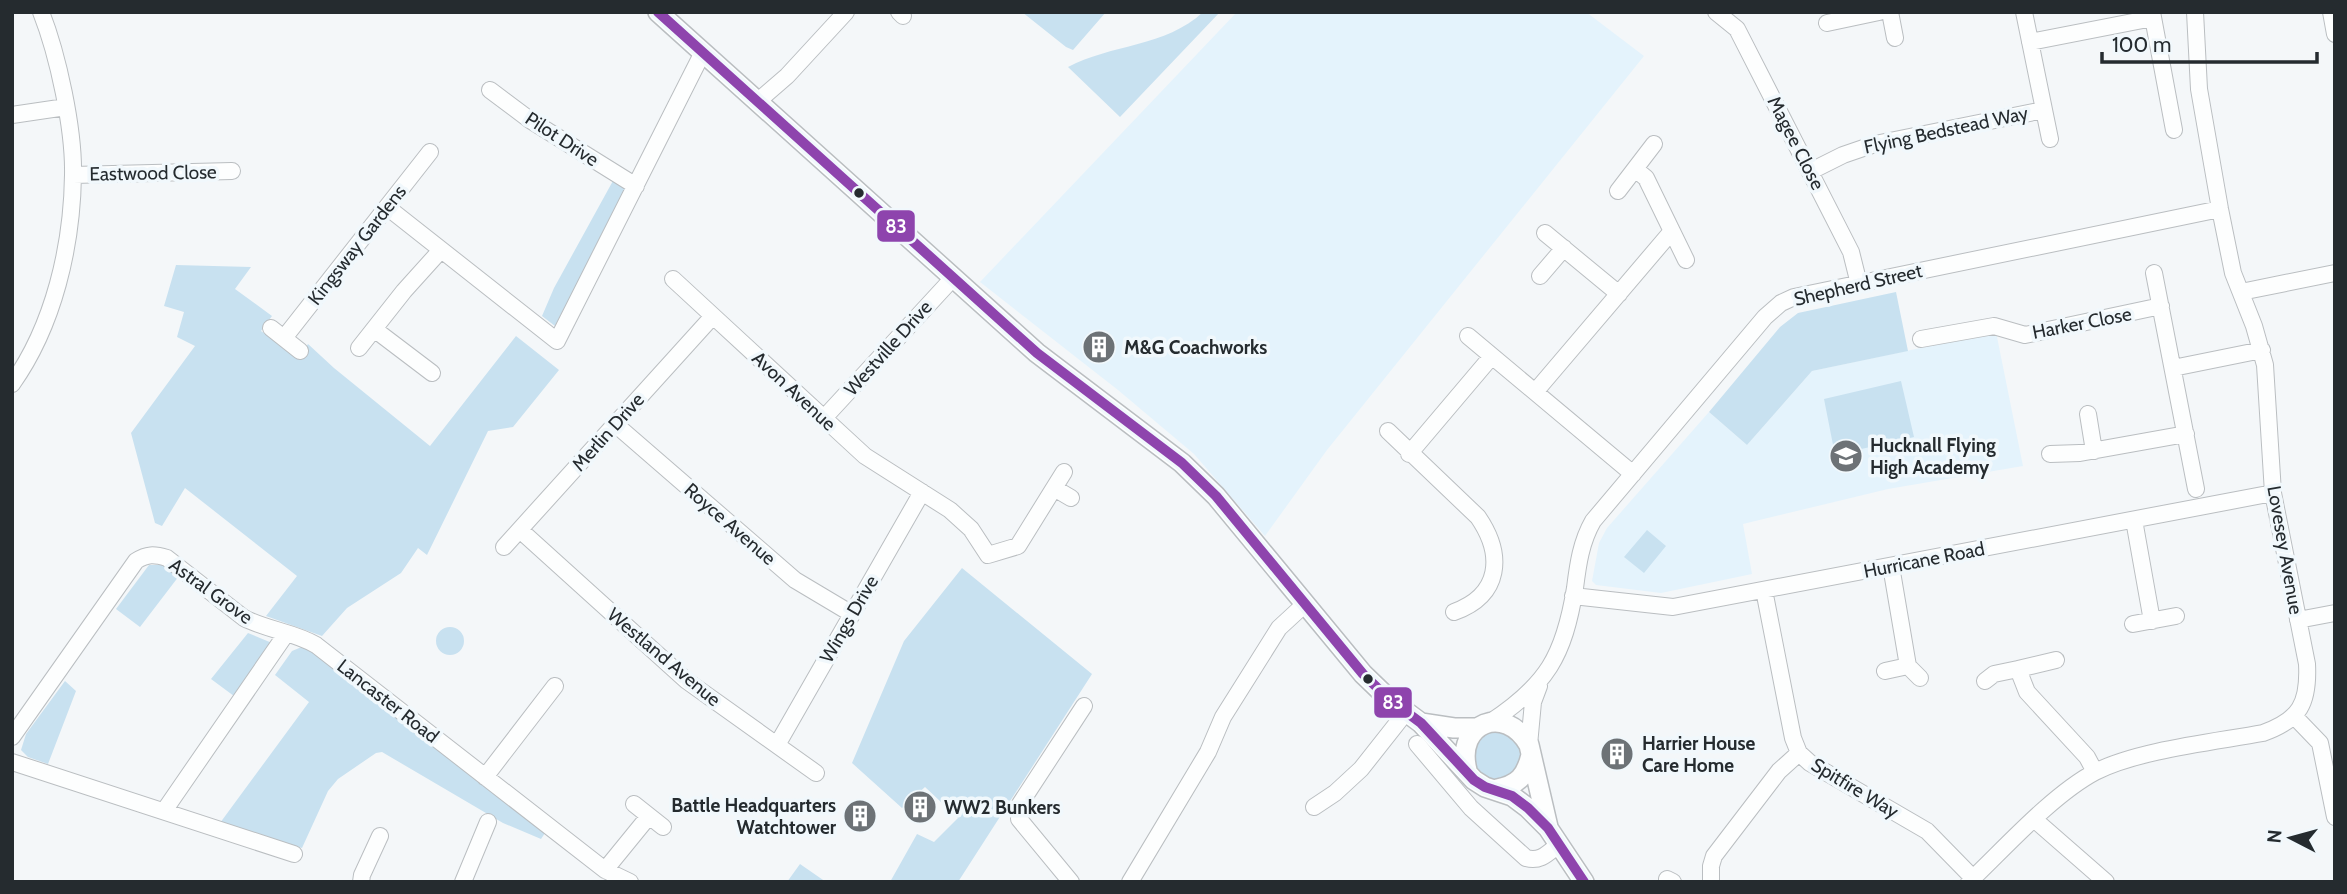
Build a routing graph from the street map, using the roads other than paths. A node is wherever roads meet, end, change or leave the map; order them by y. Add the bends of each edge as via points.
1 (41, 12) edge
2 (658, 12) edge
3 (846, 12) edge
4 (1716, 12) edge
5 (1879, 12) edge
6 (1890, 12) edge
7 (2024, 12) edge
8 (2195, 12) edge
9 (2331, 12) edge
10 (2152, 15) edge
11 (1827, 23) dead end
12 (2335, 34) edge
13 (1895, 38) dead end
14 (2030, 42) junction
15 (703, 52) junction
16 (490, 90) dead end
17 (757, 102) junction
18 (66, 107) junction
19 (2044, 110) junction
20 (12, 115) edge
21 (2174, 130) dead end
22 (2050, 139) dead end
23 (1654, 144) dead end
24 (430, 152) dead end
25 (1635, 169) junction
26 (232, 171) dead end
27 (1811, 171) junction
28 (73, 174) junction
29 (636, 186) junction
30 (1618, 191) dead end
31 (387, 207) junction
32 (2220, 209) junction
33 (1672, 231) junction
34 (1545, 233) dead end
35 (1564, 248) junction
36 (441, 250) junction
37 (1686, 260) dead end
38 (2154, 273) dead end
39 (2335, 273) edge
40 (1540, 276) dead end
41 (670, 277) dead end
42 (953, 278) junction
43 (1859, 284) junction
44 (2241, 292) junction
45 (1619, 294) junction
46 (2161, 306) junction
47 (713, 316) junction
48 (271, 328) dead end
49 (374, 329) junction
50 (1468, 336) dead end
51 (284, 338) junction
52 (1922, 339) dead end
53 (359, 348) dead end
54 (2262, 350) junction
55 (300, 351) dead end
56 (1492, 356) junction
57 (2173, 368) junction
58 (410, 378) dead end
59 (12, 384) edge
60 (1535, 392) junction
61 (2088, 414) dead end
62 (824, 418) junction
63 (615, 424) junction
64 (1388, 431) dead end
65 (2186, 434) junction
66 (2094, 451) junction
67 (1409, 454) junction
68 (2050, 454) dead end
69 (1064, 472) dead end
70 (1633, 474) junction
71 (1054, 488) junction
72 (2196, 489) dead end
73 (922, 492) junction
74 (2273, 493) junction
75 (1071, 498) dead end
76 (2134, 520) junction
77 (520, 530) junction
78 (503, 547) dead end
79 (1891, 566) junction
80 (1764, 590) junction
81 (1573, 596) junction
82 (1306, 604) junction
83 (1454, 612) dead end
84 (2335, 613) edge
85 (852, 614) junction
86 (2176, 617) dead end
87 (2298, 620) junction
88 (2152, 621) junction
89 (2133, 624) dead end
90 (286, 634) junction
91 (2056, 660) dead end
92 (1908, 666) junction
93 (2018, 669) junction
94 (1885, 671) dead end
95 (1920, 678) dead end
96 (1541, 681) junction
97 (1985, 681) dead end
98 (555, 686) dead end
99 (1084, 706) dead end
100 (2294, 716) junction
101 (1413, 718) junction
102 (1483, 725) junction
103 (12, 737) edge
104 (1417, 744) dead end
105 (776, 745) junction
106 (1530, 750) junction
107 (1799, 753) junction
108 (12, 762) edge
109 (1467, 771) junction
110 (2095, 772) junction
111 (816, 774) dead end
112 (485, 777) junction
113 (1497, 789) junction
114 (634, 804) dead end
115 (1314, 807) dead end
116 (164, 811) junction
117 (649, 816) junction
118 (2335, 817) edge
119 (2035, 820) junction
120 (488, 822) dead end
121 (663, 827) dead end
122 (1548, 828) junction
123 (380, 836) dead end
124 (1558, 845) junction
125 (294, 854) dead end
126 (371, 856) junction
127 (388, 860) dead end
128 (605, 870) junction
129 (1971, 880) edge
130 (361, 882) edge
131 (463, 882) edge
132 (630, 882) edge
133 (1071, 882) edge
134 (1130, 882) edge
135 (1584, 882) edge
136 (1711, 882) edge
137 (2106, 882) edge

1 - 18 street
2 - 15 main road
3 - 17 street
4 - 27 street, Magee Close via 1737,29
5 - 11 street
6 - 13 street
7 - 14 street, Flying Bedstead Way
8 - 32 street, Lovesey Avenue via 2199,89
9 - 12 street
10 - 14 street
10 - 21 street
14 - 19 street, Flying Bedstead Way
15 - 17 main road
15 - 29 street
16 - 29 street, Pilot Drive
17 - 42 main road
18 - 20 street
18 - 28 street
19 - 22 street, Flying Bedstead Way
19 - 27 street, Flying Bedstead Way via 1875,144
23 - 25 street
24 - 31 street, Kingsway Gardens
25 - 30 street
25 - 33 street via 1646,178
26 - 28 street, Eastwood Close
27 - 43 street, Magee Close via 1851,252
28 - 59 street via 61,273 45,320
29 - 36 street via 557,341
31 - 36 street
31 - 51 street, Kingsway Gardens
32 - 43 street, Shepherd Street
32 - 44 street, Lovesey Avenue
33 - 37 street
33 - 45 street
34 - 35 street
35 - 40 street
35 - 45 street
36 - 49 street
38 - 46 street
39 - 44 street
41 - 47 street, Avon Avenue
42 - 62 street, Westville Drive
42 - 82 main road via 1052,365 1182,463 1216,496
43 - 70 street, Shepherd Street via 1781,303
44 - 54 street, Lovesey Avenue
45 - 60 street
46 - 52 street, Harker Close via 2025,335 1994,326
46 - 57 street
47 - 62 street, Avon Avenue
47 - 63 street, Merlin Drive
48 - 51 street
49 - 53 street
49 - 58 street via 426,369
50 - 56 street
51 - 55 street
54 - 57 street
54 - 74 street, Lovesey Avenue
56 - 60 street
56 - 67 street
57 - 65 street
60 - 70 street
61 - 66 street
62 - 73 street, Avon Avenue via 864,456
63 - 77 street, Merlin Drive
63 - 85 street, Royce Avenue via 794,580
64 - 67 street
65 - 66 street
65 - 72 street
66 - 68 street
67 - 83 street via 1489,532 1495,572 1471,606
69 - 71 street
70 - 81 street, Shepherd Street via 1585,534
71 - 73 street, Avon Avenue via 1018,546 988,555 971,529
71 - 75 street
73 - 85 street, Wings Drive
74 - 76 street, Hurricane Road
74 - 87 street, Lovesey Avenue
76 - 79 street, Hurricane Road
76 - 88 street
77 - 78 street, Merlin Drive
77 - 105 street, Westland Avenue via 687,681
79 - 80 street, Hurricane Road
79 - 92 street
80 - 81 street, Hurricane Road via 1673,607
80 - 107 street, Spitfire Way
81 - 96 street, Shepherd Street via 1566,633
82 - 101 main road via 1363,674
82 - 134 street via 1279,628
84 - 87 street
85 - 105 street, Wings Drive
86 - 88 street
87 - 100 street, Lovesey Avenue via 2308,685
88 - 89 street
90 - 103 street, Astral Grove via 244,618 167,558 144,556 136,561
90 - 112 street, Lancaster Road via 316,645
90 - 116 street
91 - 93 street
92 - 94 street
92 - 95 street
93 - 97 street via 1994,674
93 - 110 street via 2027,692 2087,757
96 - 102 street, Shepherd Street via 1515,706
96 - 106 street, Shepherd Street via 1533,702
98 - 112 street
99 - 133 street via 1020,804 1019,819
100 - 110 street via 2263,733 2133,758
100 - 118 street via 2320,743
101 - 102 main road via 1454,728
101 - 109 main road
101 - 115 street via 1335,793
102 - 106 main road via 1512,725 1523,734
102 - 109 main road via 1465,747
104 - 124 street via 1471,808 1526,859 1542,858
105 - 111 street, Westland Avenue
106 - 113 main road via 1528,770 1518,782
106 - 122 main road
107 - 129 street, Spitfire Way via 1927,831
107 - 136 street via 1779,771 1714,856
108 - 116 street
109 - 113 main road via 1485,787
110 - 119 street
112 - 128 street, Lancaster Road
113 - 122 main road via 1520,802
114 - 117 street
116 - 125 street
117 - 121 street
117 - 128 street
119 - 129 street
119 - 137 street
120 - 131 street
122 - 124 main road
123 - 126 street
124 - 135 main road
126 - 127 street
126 - 130 street
128 - 132 street, Lancaster Road

